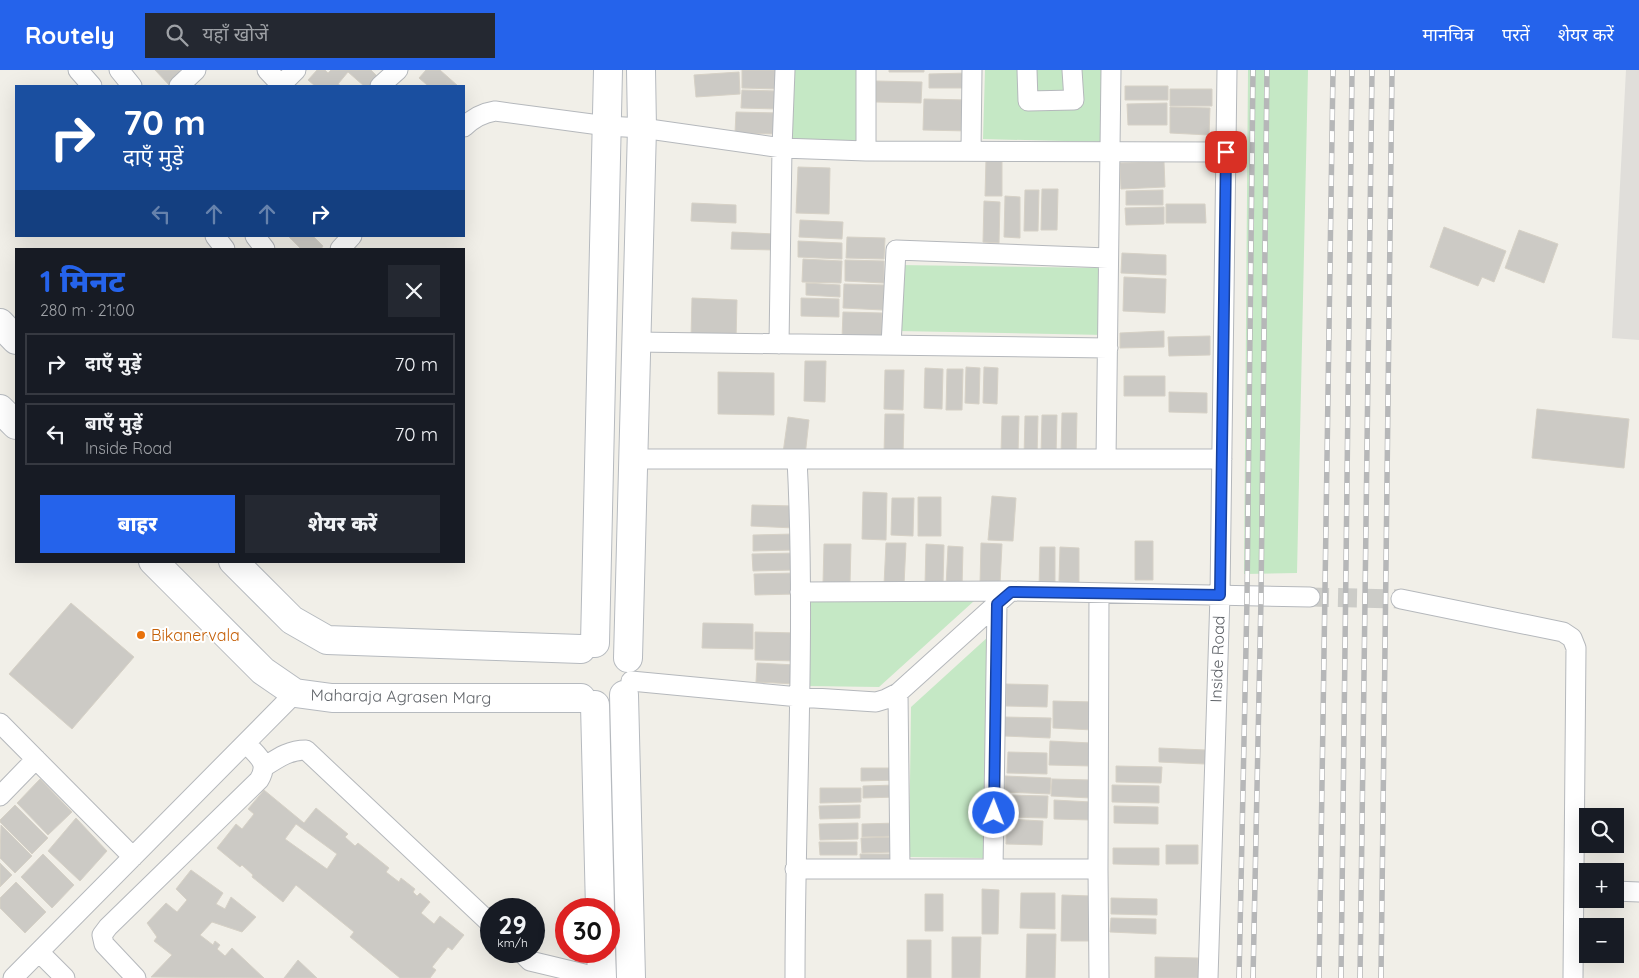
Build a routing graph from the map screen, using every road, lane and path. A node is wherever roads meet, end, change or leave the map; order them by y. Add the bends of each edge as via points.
1 (78, 70) edge
2 (119, 70) edge
3 (196, 70) edge
4 (267, 70) edge
5 (296, 70) edge
6 (398, 70) edge
7 (608, 70) edge
8 (641, 70) edge
9 (785, 70) edge
10 (866, 70) edge
11 (972, 70) edge
12 (1027, 70) edge
13 (1072, 70) edge
14 (1111, 70) edge
15 (1227, 70) edge
16 (91, 85) edge
17 (131, 85) edge
18 (180, 85) edge
19 (281, 85) edge
20 (283, 85) edge
21 (381, 85) edge
22 (465, 126) edge
23 (607, 126) junction
24 (642, 128) junction
25 (782, 148) junction
26 (866, 151) junction
27 (971, 151) junction
28 (1110, 152) junction
29 (1226, 152) junction
30 (216, 237) edge
31 (256, 237) edge
32 (351, 237) edge
33 (224, 248) edge
34 (264, 248) edge
35 (341, 248) edge
36 (1108, 258) junction
37 (0, 323) edge
38 (15, 339) edge
39 (635, 342) junction
40 (779, 344) junction
41 (891, 345) junction
42 (1108, 348) junction
43 (0, 409) edge
44 (15, 424) edge
45 (634, 459) junction
46 (797, 459) junction
47 (1106, 459) junction
48 (1222, 459) junction
49 (155, 563) edge
50 (235, 563) edge
51 (800, 592) junction
52 (1011, 592) junction
53 (1099, 593) junction
54 (1220, 595) junction
55 (1310, 597) tunnel mouth
56 (1401, 599) tunnel mouth
57 (997, 604) junction
58 (588, 646) junction
59 (628, 678) junction
60 (295, 693) junction
61 (898, 693) junction
62 (799, 697) junction
63 (588, 701) junction
64 (0, 723) edge
65 (246, 743) junction
66 (36, 759) junction
67 (264, 767) junction
68 (0, 796) edge
69 (132, 857) junction
70 (1580, 863) edge
71 (795, 869) junction
72 (900, 869) junction
73 (994, 869) junction
74 (1098, 869) junction
75 (1624, 891) edge
76 (1639, 892) edge
77 (599, 898) edge
78 (1579, 908) edge
79 (480, 914) edge
80 (39, 952) junction
81 (538, 963) edge
82 (601, 963) edge
83 (60, 976) edge
84 (13, 978) edge
85 (136, 978) edge
86 (601, 978) edge
87 (631, 978) edge
88 (795, 978) edge
89 (1099, 978) edge
90 (1208, 978) edge
91 (1573, 978) edge

1 - 16 street
2 - 17 street
3 - 18 street
4 - 19 street
5 - 20 street
6 - 21 street
7 - 23 street
8 - 24 street
9 - 25 street
10 - 26 street
11 - 27 street
12 - 13 street via 1028,101 1037,101 1074,100
14 - 28 street
15 - 29 street, Inside Road
22 - 23 street via 472,118 495,111
23 - 24 street
23 - 58 street
24 - 25 street
24 - 39 street
25 - 26 street
25 - 40 street
26 - 27 street
27 - 28 street
28 - 29 street
28 - 36 street
29 - 48 street, Inside Road
30 - 33 street
31 - 34 street
32 - 35 street
36 - 41 street via 896,250
36 - 42 street
37 - 38 street
39 - 40 street
39 - 45 street
40 - 41 street
41 - 42 street
42 - 47 street
43 - 44 street
45 - 46 street
45 - 59 street
46 - 47 street
46 - 51 street
47 - 48 street
48 - 54 street, Inside Road
49 - 60 street, Maharaja Agrasen Marg via 263,671
50 - 58 street via 292,620 328,640
51 - 52 street
51 - 62 street
52 - 53 street
52 - 57 street
53 - 54 street
53 - 74 street
54 - 55 street
54 - 90 street, Inside Road
56 - 70 street via 1563,632 1572,638 1576,648
57 - 61 street
57 - 73 street
58 - 59 street via 611,644 621,649
58 - 63 street via 571,667 570,678 573,688
59 - 62 street
59 - 63 street via 617,701 608,704
59 - 87 street
60 - 63 street, Maharaja Agrasen Marg via 332,698
60 - 65 street
61 - 62 street via 876,702
61 - 72 street
62 - 71 street
63 - 77 street
64 - 66 street
65 - 67 street
65 - 69 street
66 - 68 street
66 - 69 street
67 - 79 street via 286,753 306,750
67 - 85 street via 259,780 102,935 104,944
69 - 80 street
71 - 72 street
71 - 88 street
72 - 73 street
73 - 74 street
74 - 89 street
75 - 76 street
78 - 91 street
80 - 83 street
80 - 84 street
81 - 86 street
82 - 86 street

